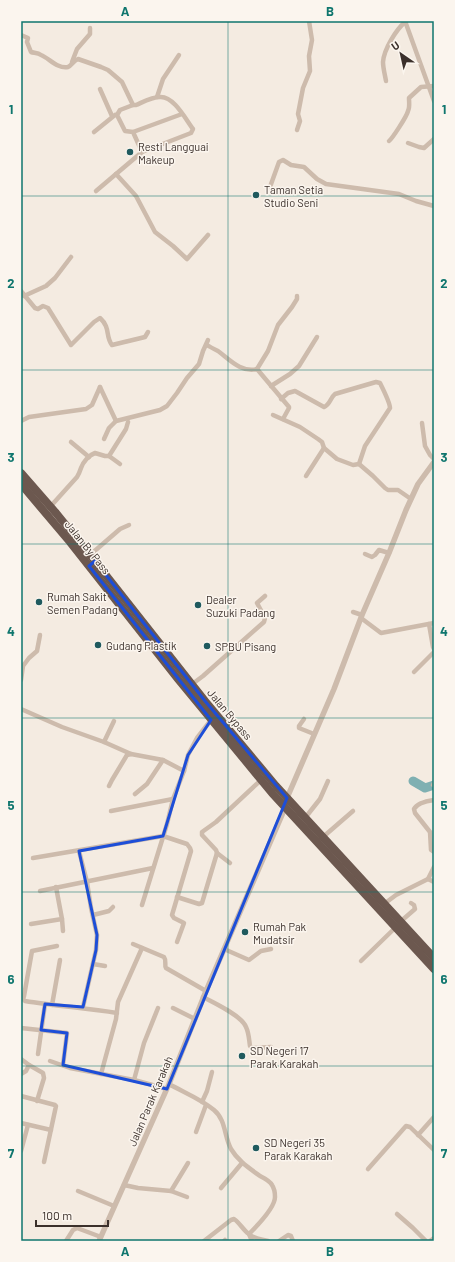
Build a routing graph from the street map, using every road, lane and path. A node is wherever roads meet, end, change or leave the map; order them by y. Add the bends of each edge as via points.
1 (309, 21) edge
2 (405, 21) edge
3 (90, 28) dead end
4 (21, 35) edge
5 (179, 55) dead end
6 (72, 63) junction
7 (386, 81) dead end
8 (428, 86) junction
9 (434, 86) edge
10 (100, 89) dead end
11 (157, 97) junction
12 (434, 101) edge
13 (133, 105) junction
14 (182, 114) junction
15 (115, 116) junction
16 (297, 130) dead end
17 (94, 132) dead end
18 (133, 132) junction
19 (434, 139) edge
20 (389, 141) dead end
21 (408, 143) dead end
22 (142, 152) junction
23 (116, 174) junction
24 (270, 187) dead end
25 (96, 191) dead end
26 (434, 206) edge
27 (208, 235) dead end
28 (71, 257) dead end
29 (23, 294) edge
30 (297, 296) dead end
31 (148, 332) dead end
32 (317, 337) dead end
33 (256, 369) junction
34 (271, 386) junction
35 (281, 399) junction
36 (273, 415) dead end
37 (283, 419) junction
38 (21, 421) edge
39 (116, 421) junction
40 (128, 422) dead end
41 (422, 423) dead end
42 (104, 439) dead end
43 (72, 442) dead end
44 (324, 448) junction
45 (89, 456) junction
46 (108, 456) junction
47 (434, 460) edge
48 (120, 464) dead end
49 (359, 464) junction
50 (21, 473) edge
51 (306, 476) dead end
52 (21, 484) edge
53 (411, 499) junction
54 (50, 507) junction
55 (129, 525) dead end
56 (389, 553) junction
57 (365, 554) dead end
58 (91, 560) junction
59 (265, 596) dead end
60 (353, 612) dead end
61 (361, 617) junction
62 (432, 624) edge
63 (40, 635) dead end
64 (434, 650) edge
65 (414, 672) dead end
66 (21, 680) edge
67 (191, 685) junction
68 (21, 709) edge
69 (304, 719) dead end
70 (211, 720) junction
71 (114, 721) dead end
72 (314, 734) junction
73 (104, 742) junction
74 (131, 754) junction
75 (163, 760) junction
76 (184, 771) junction
77 (261, 780) junction
78 (328, 781) dead end
79 (110, 786) dead end
80 (135, 794) dead end
81 (287, 798) junction
82 (173, 799) junction
83 (434, 800) edge
84 (285, 808) junction
85 (111, 811) dead end
86 (353, 811) dead end
87 (305, 818) junction
88 (163, 836) junction
89 (323, 837) junction
90 (79, 850) junction
91 (434, 852) edge
92 (217, 853) junction
93 (32, 858) dead end
94 (230, 863) dead end
95 (434, 867) edge
96 (153, 868) junction
97 (428, 879) junction
98 (88, 882) junction
99 (434, 882) edge
100 (56, 887) junction
101 (40, 891) dead end
102 (177, 896) junction
103 (411, 903) dead end
104 (142, 904) dead end
105 (384, 904) junction
106 (113, 907) dead end
107 (93, 915) junction
108 (62, 919) junction
109 (31, 924) dead end
110 (398, 925) junction
111 (64, 931) dead end
112 (177, 942) dead end
113 (133, 944) dead end
114 (58, 946) dead end
115 (142, 948) junction
116 (224, 949) junction
117 (271, 949) dead end
118 (422, 951) junction
119 (434, 958) edge
120 (60, 960) dead end
121 (361, 961) dead end
122 (93, 964) junction
123 (105, 966) dead end
124 (434, 969) edge
125 (206, 991) junction
126 (203, 997) junction
127 (44, 1004) junction
128 (52, 1005) junction
129 (83, 1008) junction
130 (158, 1008) dead end
131 (173, 1008) dead end
132 (116, 1013) junction
133 (195, 1019) junction
134 (21, 1028) edge
135 (41, 1030) junction
136 (271, 1047) dead end
137 (38, 1054) dead end
138 (21, 1059) edge
139 (50, 1062) dead end
140 (30, 1065) junction
141 (62, 1065) junction
142 (212, 1072) dead end
143 (21, 1074) edge
144 (101, 1074) junction
145 (134, 1080) junction
146 (168, 1086) junction
147 (21, 1096) edge
148 (37, 1100) junction
149 (202, 1102) junction
150 (206, 1105) junction
151 (434, 1117) edge
152 (21, 1123) edge
153 (28, 1125) junction
154 (51, 1130) junction
155 (196, 1132) dead end
156 (418, 1135) junction
157 (434, 1150) edge
158 (21, 1152) edge
159 (44, 1162) dead end
160 (188, 1163) dead end
161 (242, 1163) junction
162 (368, 1169) dead end
163 (124, 1185) junction
164 (221, 1188) dead end
165 (78, 1191) dead end
166 (171, 1192) junction
167 (187, 1197) dead end
168 (114, 1206) junction
169 (397, 1214) dead end
170 (249, 1234) junction
171 (434, 1238) edge
172 (100, 1239) edge
173 (66, 1241) edge
174 (204, 1241) edge
175 (252, 1241) edge
176 (268, 1241) edge
177 (279, 1241) edge
178 (293, 1241) edge
179 (426, 1241) edge
180 (430, 1241) edge

1 - 16 street via 312,40 310,70 303,88
2 - 7 street via 396,32 384,59
2 - 8 street
3 - 6 street via 90,34 78,48
4 - 6 street via 28,38 31,52 42,55 59,66 67,67
5 - 11 street via 163,79
6 - 13 street via 78,59 108,70 122,82
8 - 9 street
8 - 12 street
8 - 20 street via 421,87 409,98 408,113
10 - 15 street
11 - 13 street
11 - 14 street via 173,102
13 - 15 street via 120,110
14 - 18 street
14 - 22 street via 193,129 192,132
15 - 17 street
15 - 18 street via 125,131
18 - 22 street
19 - 21 street via 424,148
22 - 23 street
23 - 25 street
23 - 27 street via 136,196 155,232 187,259
24 - 26 street via 279,162 283,160 304,167 326,184 399,194
28 - 29 street via 46,286
29 - 31 street via 36,309 43,306 48,308 71,346 100,318 106,323 112,345 144,337
30 - 33 street via 278,325 268,351
32 - 34 street via 299,366
33 - 34 street
33 - 39 street via 232,364 207,342 199,364 167,406
34 - 35 street
35 - 37 street via 289,408
35 - 49 street via 295,391 324,407 335,394 380,383 390,408 365,446
36 - 37 street
37 - 44 street via 318,439
38 - 39 street via 29,417 86,409 92,405 100,387
39 - 42 street
40 - 46 street
41 - 47 street via 424,444
43 - 45 street
44 - 49 street via 337,458
44 - 51 street
45 - 46 street via 95,453
45 - 54 street via 82,464 77,477
46 - 48 street
47 - 53 street, Jalan Parak Karakah
49 - 53 street via 384,488 398,490
50 - 54 highway, Jalan Bypass
52 - 58 highway, Jalan By Pass
53 - 56 street, Jalan Parak Karakah
54 - 58 highway, Jalan Bypass
55 - 58 street via 120,529
56 - 57 street via 379,550 372,557
56 - 61 street, Jalan Parak Karakah
58 - 67 highway, Jalan Bypass
58 - 70 highway, Jalan By Pass
59 - 67 street via 257,603 265,618 264,622
60 - 61 street
61 - 62 street via 381,634
61 - 72 street, Jalan Parak Karakah
62 - 64 street
63 - 66 street via 36,651 23,666
64 - 65 street
67 - 81 highway, Jalan Bypass
68 - 73 street
69 - 72 street via 299,728
70 - 76 street via 192,746
70 - 77 highway, Jalan Bypass
71 - 73 street
72 - 81 street, Jalan Parak Karakah
73 - 74 street
74 - 75 street
74 - 79 street via 127,755
75 - 76 street
75 - 80 street via 147,784
76 - 82 street
77 - 84 highway, Jalan Bypass
77 - 92 street via 220,819 202,832
78 - 87 street via 320,799
81 - 84 street, Jalan Parak Karakah
81 - 87 highway, Jalan Bypass
82 - 85 street
82 - 88 street
83 - 91 street via 420,804 414,809 430,832 431,850
84 - 110 highway, Jalan Bypass
84 - 116 street, Jalan Parak Karakah
86 - 89 street
87 - 89 highway, Jalan Bypass
88 - 90 street
88 - 96 street
88 - 102 street via 187,844 190,848
89 - 105 highway, Jalan Bypass
90 - 93 street
90 - 98 street
92 - 94 street
92 - 102 street via 202,903
95 - 97 street
96 - 98 street
96 - 104 street
97 - 99 street
97 - 105 street via 396,894
98 - 100 street
98 - 107 street
100 - 101 street
100 - 108 street
102 - 112 street via 172,915 185,925
103 - 110 street via 415,909
105 - 110 highway, Jalan Bypass
106 - 107 street via 102,914
107 - 122 street via 97,935
108 - 109 street
108 - 111 street
110 - 118 highway
110 - 121 street
113 - 115 street
114 - 127 street via 31,953 23,999
115 - 125 street via 164,957 166,968
115 - 132 street via 118,1002
116 - 117 street via 249,960 261,951
116 - 125 street, Jalan Parak Karakah
118 - 119 highway
118 - 124 highway
120 - 128 street
122 - 123 street
122 - 129 street
125 - 126 street, Jalan Parak Karakah
126 - 133 street, Jalan Parak Karakah
126 - 136 street via 225,1008 242,1021 252,1048
127 - 128 street
127 - 135 street
128 - 129 street
129 - 132 street
130 - 145 street via 144,1043
131 - 133 street
132 - 144 street
133 - 146 street, Jalan Parak Karakah
134 - 135 street
135 - 137 street
135 - 141 street via 67,1034
138 - 140 street
139 - 141 street
140 - 143 street
140 - 148 street via 44,1076
141 - 144 street
142 - 149 street
144 - 145 street
145 - 146 street
146 - 149 street
146 - 163 street, Jalan Parak Karakah
147 - 148 street
148 - 154 street via 56,1106
149 - 150 street
150 - 155 street
150 - 161 street via 220,1118 226,1138
151 - 156 street
152 - 153 street
153 - 154 street
153 - 158 street
154 - 159 street
156 - 157 street
156 - 162 street via 408,1125 405,1126
160 - 166 street
161 - 164 street
161 - 170 street via 272,1185 275,1198 259,1224
163 - 166 street
163 - 168 street, Jalan Parak Karakah
165 - 168 street
166 - 167 street
168 - 172 street, Jalan Parak Karakah
169 - 179 street
170 - 174 street via 233,1219
170 - 175 street
170 - 176 street
171 - 180 street
172 - 173 street via 77,1228
177 - 178 street via 288,1235

